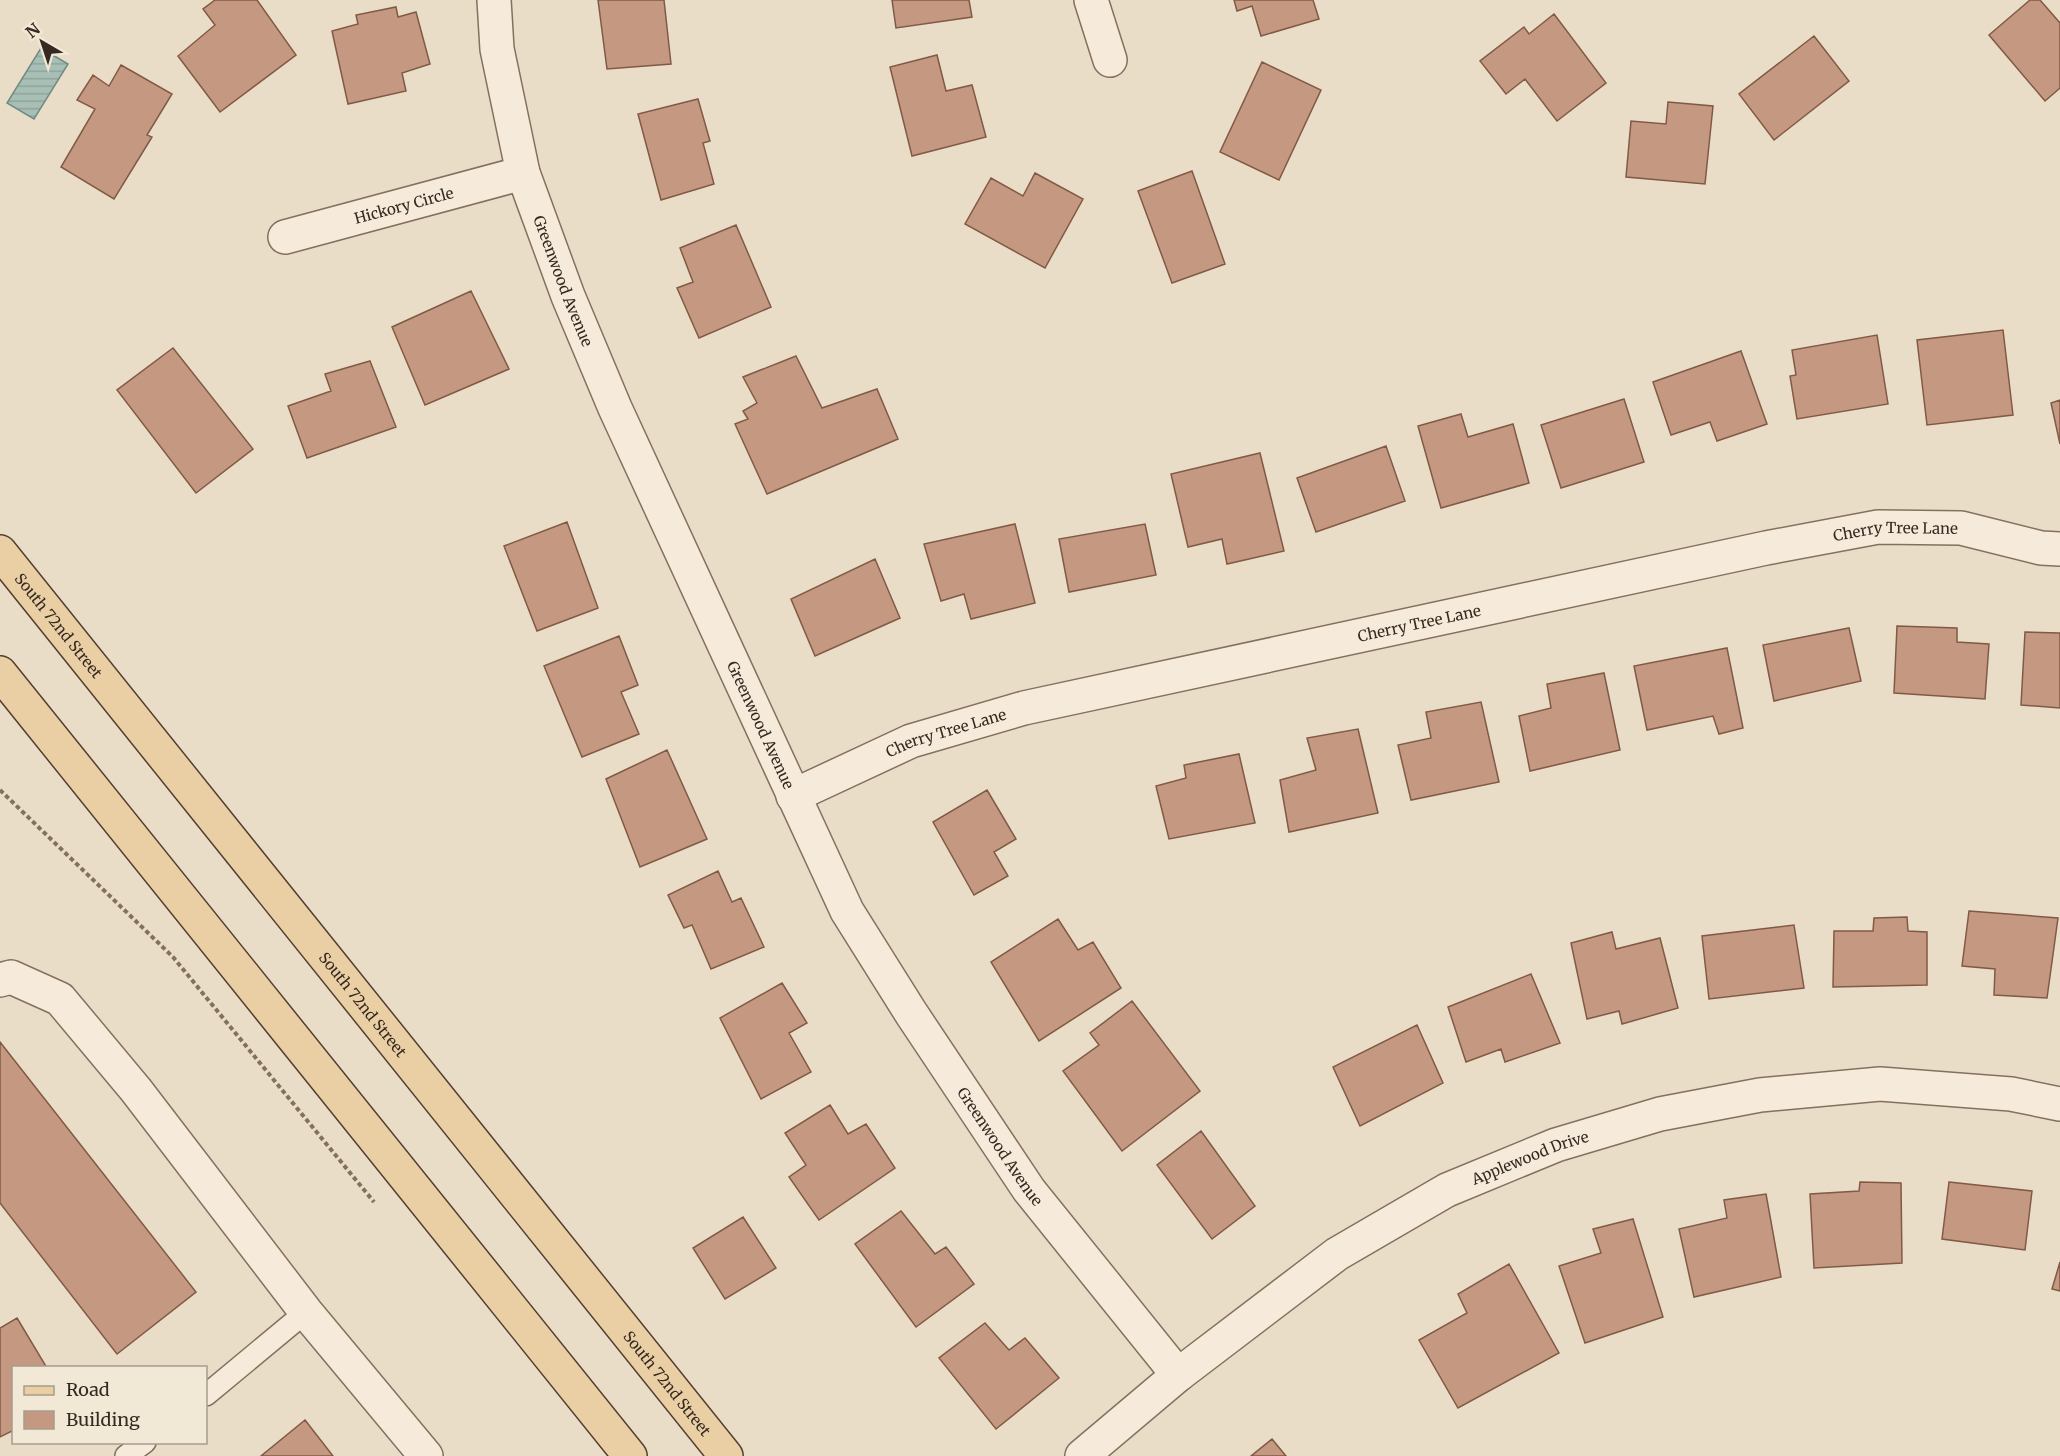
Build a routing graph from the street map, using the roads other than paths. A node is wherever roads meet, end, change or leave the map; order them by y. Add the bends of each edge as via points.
1 (494, 0) edge
2 (1091, 0) edge
3 (1110, 60) dead end
4 (523, 173) junction
5 (285, 237) dead end
6 (2060, 549) edge
7 (0, 552) edge
8 (0, 673) edge
9 (793, 796) junction
10 (0, 980) edge
11 (2060, 1104) edge
12 (306, 1312) junction
13 (1178, 1375) junction
14 (207, 1394) edge
15 (144, 1444) edge
16 (126, 1456) edge
17 (426, 1456) edge
18 (630, 1456) edge
19 (726, 1456) edge
20 (1082, 1456) edge

1 - 4 street, Greenwood Avenue via 497,49
2 - 3 street
4 - 5 street, Hickory Circle
4 - 9 street, Greenwood Avenue via 615,408
6 - 9 street, Cherry Tree Lane via 1961,528 1878,527 1766,548 1024,708 911,741
7 - 19 main road, South 72nd Street
8 - 18 main road
9 - 13 street, Greenwood Avenue via 848,911 1016,1171
10 - 12 street via 11,977 60,999 136,1090
11 - 13 street, Applewood Drive via 2011,1094 1880,1084 1760,1095 1660,1114 1556,1145 1447,1190 1337,1254
12 - 14 lane
12 - 17 street
13 - 20 street, Applewood Drive
15 - 16 lane

